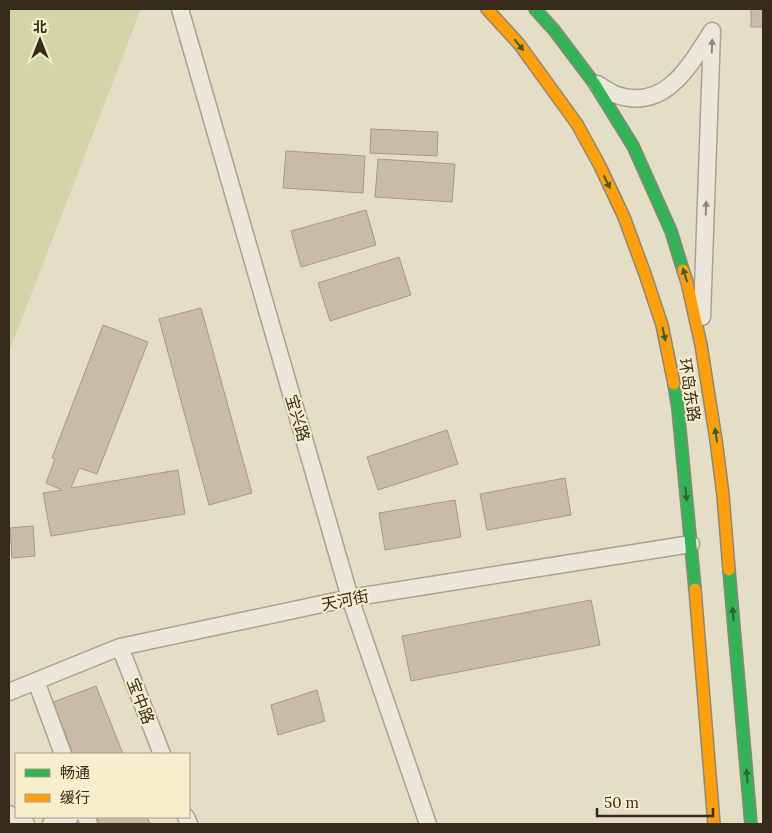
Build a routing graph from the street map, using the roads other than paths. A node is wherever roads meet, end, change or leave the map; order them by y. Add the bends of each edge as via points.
1 (180, 9) edge
2 (487, 9) edge
3 (535, 9) edge
4 (594, 83) junction
5 (701, 345) junction
6 (691, 544) junction
7 (350, 598) junction
8 (120, 648) junction
9 (36, 681) junction
10 (9, 692) edge
11 (63, 753) edge
12 (162, 753) edge
13 (67, 818) edge
14 (51, 824) edge
15 (428, 824) edge
16 (714, 824) edge
17 (751, 824) edge

1 - 7 street, 宝兴路
2 -> 6 main road, 环岛东路 via 519,44 577,124 624,217 662,325 672,372
3 - 4 main road, 环岛东路
5 -> 4 main road, 环岛东路 via 671,231 632,146
5 -> 4 street via 712,31 690,64 664,91 636,99 614,94
17 -> 5 main road, 环岛东路 via 723,495
6 - 7 street, 天河街
6 - 16 main road, 环岛东路
7 - 8 street, 天河街
7 - 15 street, 宝兴路
8 - 9 street, 天河街
8 - 12 street, 宝中路
9 - 10 street, 天河街
9 - 11 street
13 - 14 street

